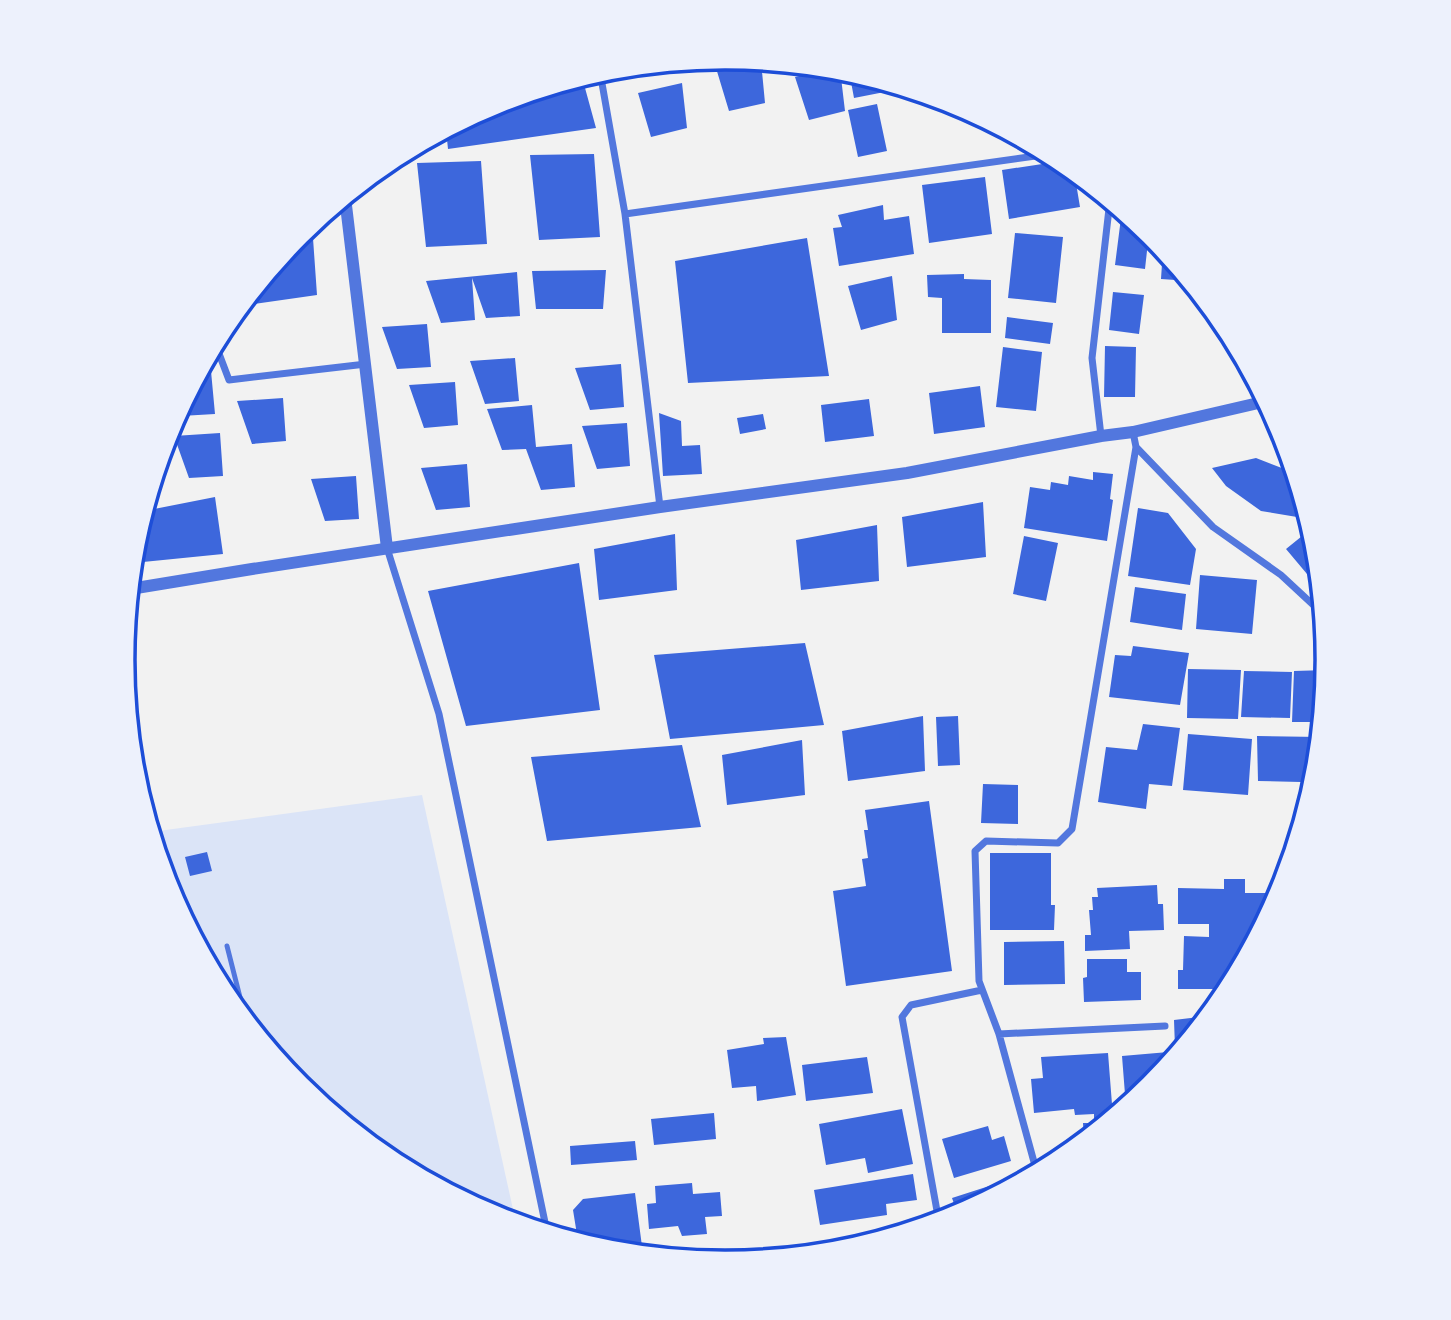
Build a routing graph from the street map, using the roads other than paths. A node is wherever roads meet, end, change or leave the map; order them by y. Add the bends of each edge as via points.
1 (602, 83) edge
2 (1033, 156) edge
3 (346, 208) edge
4 (1109, 211) edge
5 (625, 214) junction
6 (220, 357) edge
7 (366, 364) junction
8 (1257, 403) edge
9 (1133, 432) junction
10 (1101, 436) junction
11 (1136, 447) junction
12 (660, 507) junction
13 (387, 548) junction
14 (141, 587) edge
15 (1312, 604) edge
16 (227, 946) dead end
17 (982, 990) junction
18 (239, 994) edge
19 (1165, 1026) dead end
20 (999, 1034) junction
21 (1034, 1162) edge
22 (937, 1210) edge
23 (545, 1222) edge

1 - 5 street
2 - 5 street
3 - 7 street
4 - 10 street via 1092,358
5 - 12 street
6 - 7 street via 229,380
7 - 13 street
8 - 9 street
9 - 10 street
9 - 11 street
10 - 12 street via 907,473
11 - 15 street via 1213,527 1281,575
11 - 17 street via 1072,829 1058,843 986,841 975,851
12 - 13 street
13 - 14 street
13 - 23 street via 439,714
16 - 18 lane
17 - 20 street
17 - 22 street via 911,1005 902,1017
19 - 20 street
20 - 21 street

